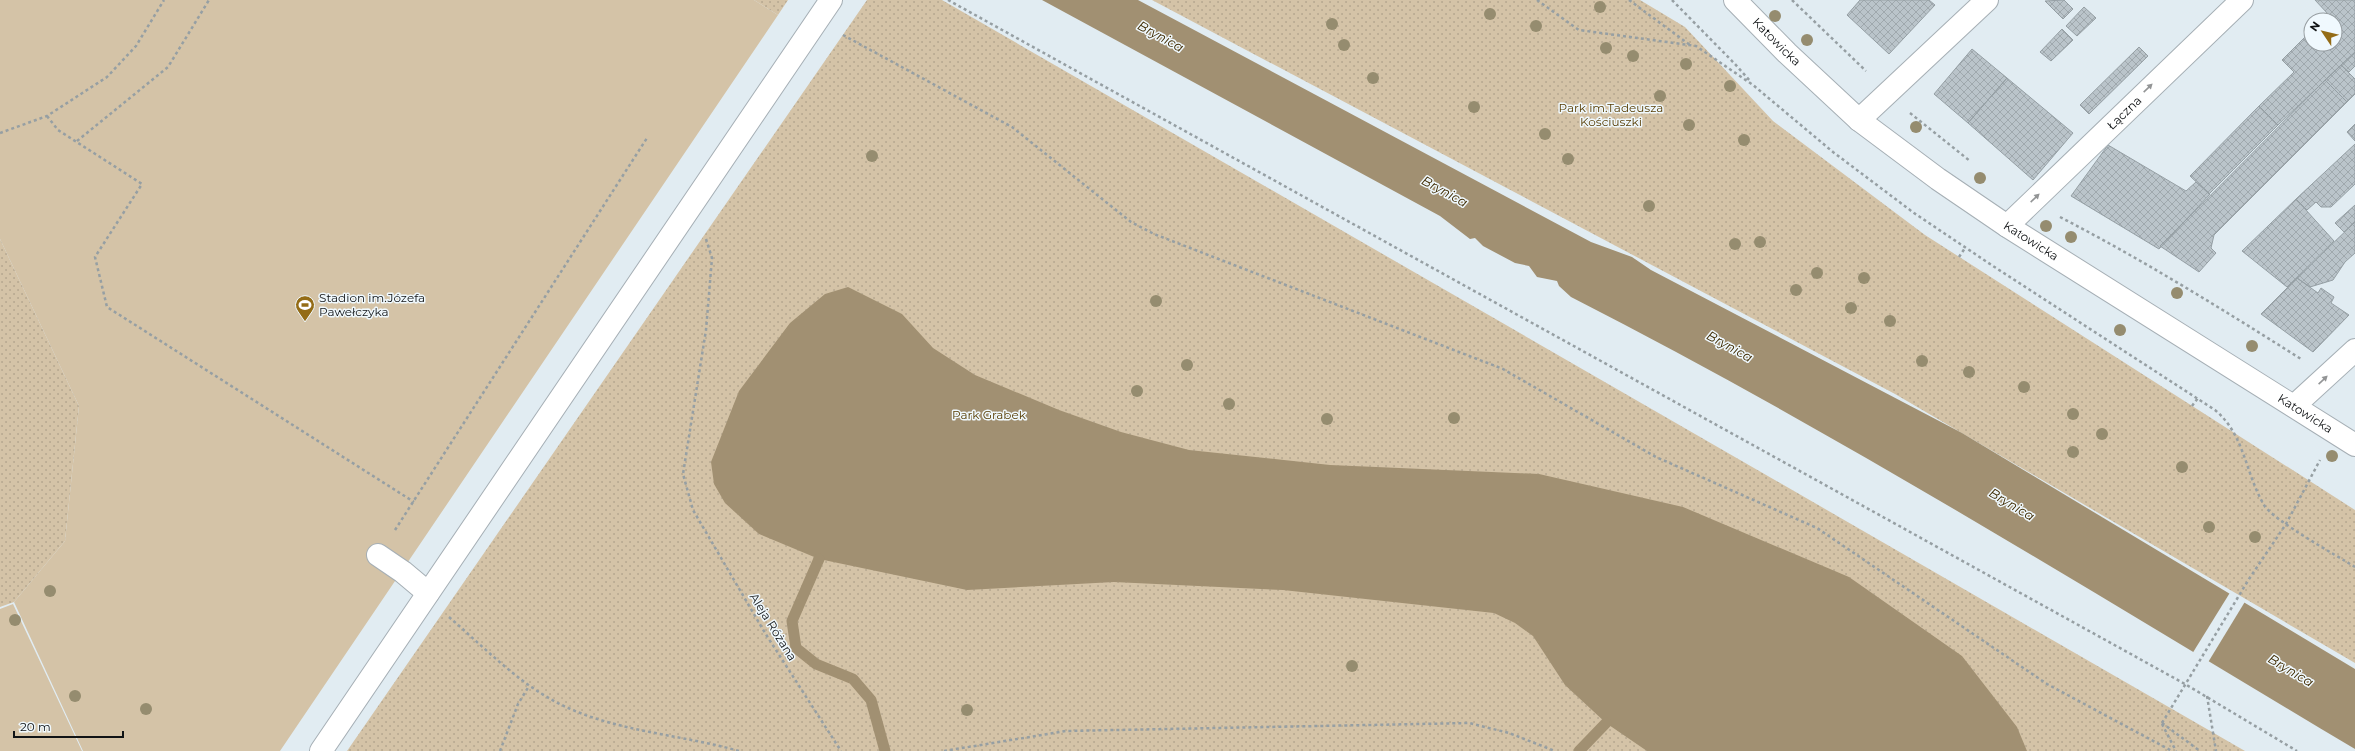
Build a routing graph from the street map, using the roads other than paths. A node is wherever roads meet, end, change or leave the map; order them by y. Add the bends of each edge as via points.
1 (831, 0) edge
2 (1735, 0) edge
3 (1987, 0) edge
4 (2242, 0) edge
5 (1859, 120) junction
6 (2007, 226) junction
7 (2355, 350) edge
8 (2294, 406) junction
9 (2355, 445) edge
10 (378, 556) road end
11 (428, 593) junction
12 (321, 751) edge

1 - 11 street
2 - 5 street, Katowicka
3 - 5 street
6 -> 4 street, Łączna
5 - 6 street, Katowicka
6 - 8 street, Katowicka
8 -> 7 street
8 - 9 street, Katowicka
10 - 11 street via 403,572
11 - 12 street

